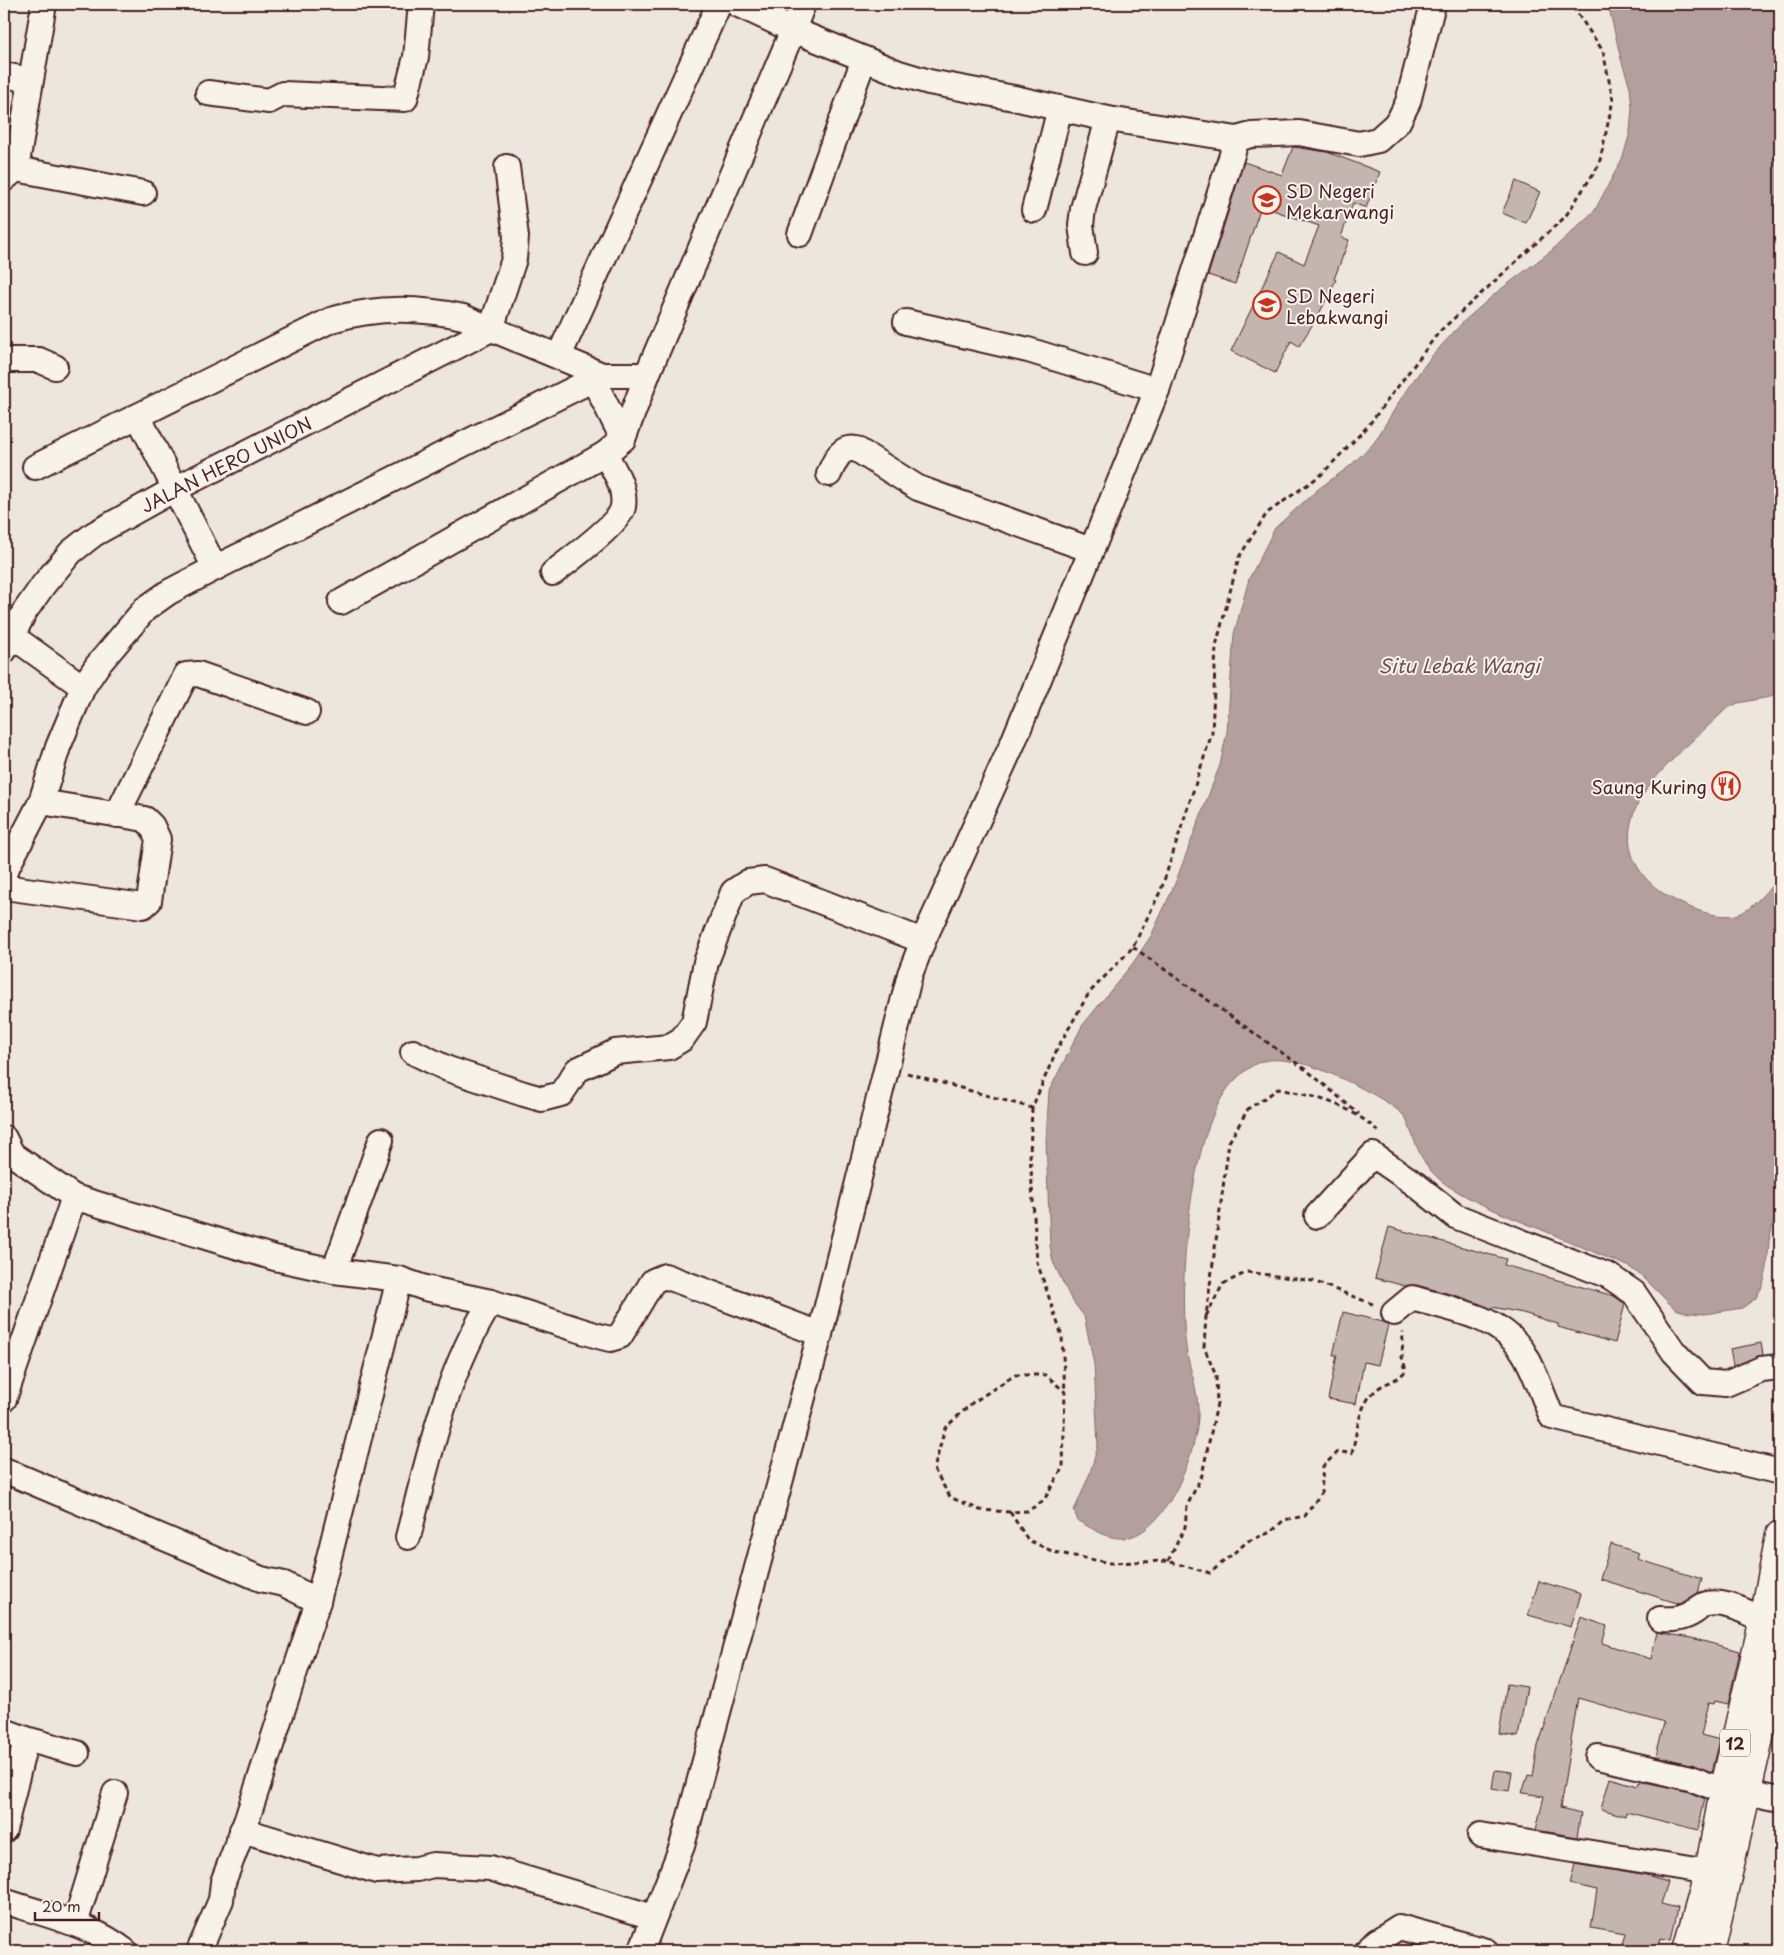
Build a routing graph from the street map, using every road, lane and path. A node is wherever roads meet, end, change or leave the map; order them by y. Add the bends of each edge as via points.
1 (44, 4) edge
2 (421, 4) edge
3 (719, 4) edge
4 (737, 4) edge
5 (803, 4) edge
6 (1433, 4) edge
7 (1571, 4) edge
8 (793, 30) junction
9 (864, 59) junction
10 (4, 75) edge
11 (30, 80) junction
12 (208, 93) dead end
13 (1060, 108) junction
14 (1108, 119) junction
15 (1237, 138) junction
16 (507, 167) dead end
17 (10, 174) edge
18 (142, 193) dead end
19 (1034, 210) dead end
20 (800, 234) dead end
21 (1085, 253) dead end
22 (906, 322) dead end
23 (491, 329) junction
24 (559, 356) junction
25 (4, 360) edge
26 (55, 367) dead end
27 (647, 375) junction
28 (598, 377) junction
29 (1157, 390) junction
30 (138, 416) junction
31 (624, 439) junction
32 (604, 454) junction
33 (35, 467) dead end
34 (829, 474) dead end
35 (175, 489) junction
36 (1091, 550) junction
37 (215, 568) junction
38 (553, 573) dead end
39 (341, 602) dead end
40 (8, 643) edge
41 (83, 687) junction
42 (307, 712) dead end
43 (41, 802) junction
44 (117, 815) junction
45 (4, 873) edge
46 (4, 887) edge
47 (923, 941) junction
48 (1133, 947) junction
49 (413, 1052) dead end
50 (887, 1068) junction
51 (1032, 1108) junction
52 (1363, 1117) junction
53 (1381, 1134) dead end
54 (4, 1138) edge
55 (381, 1140) dead end
56 (74, 1197) junction
57 (1317, 1216) dead end
58 (334, 1270) junction
59 (399, 1279) junction
60 (491, 1302) junction
61 (1394, 1313) junction
62 (1206, 1316) junction
63 (820, 1334) junction
64 (1780, 1367) edge
65 (1066, 1392) junction
66 (4, 1399) edge
67 (4, 1470) edge
68 (1780, 1472) edge
69 (1010, 1512) junction
70 (408, 1537) dead end
71 (1779, 1543) edge
72 (1167, 1561) junction
73 (318, 1601) junction
74 (1660, 1619) dead end
75 (1764, 1619) junction
76 (1780, 1647) edge
77 (15, 1735) edge
78 (77, 1753) dead end
79 (1598, 1756) dead end
80 (1735, 1791) junction
81 (114, 1793) dead end
82 (1780, 1799) edge
83 (4, 1830) edge
84 (242, 1830) junction
85 (1480, 1835) dead end
86 (1708, 1872) junction
87 (4, 1901) edge
88 (653, 1917) junction
89 (75, 1924) junction
90 (125, 1951) edge
91 (199, 1951) edge
92 (641, 1951) edge
93 (1367, 1951) edge
94 (1487, 1951) edge
95 (1687, 1951) edge
96 (1710, 1951) edge

1 - 11 street
2 - 12 street via 416,57 405,99 283,94 269,101
3 - 24 street
4 - 8 street
5 - 8 street
6 - 15 street via 1408,102 1398,122 1378,140 1359,144 1299,133
7 - 48 path via 1603,51 1613,100 1599,166 1565,217 1438,332 1368,426 1321,475 1267,513 1239,557 1216,646 1212,733 1162,890
8 - 9 street
8 - 27 street
9 - 13 street via 929,82
9 - 20 street
10 - 11 street
11 - 17 street
13 - 14 street
13 - 19 street
14 - 15 street
14 - 21 street via 1083,208 1081,225
15 - 29 street
16 - 23 street via 516,236 514,259
17 - 18 street
22 - 29 street via 1028,350
23 - 24 street
23 - 30 street via 441,312 400,309 351,314 331,320
23 - 35 street, JALAN HERO UNION
24 - 28 street
25 - 26 street via 38,360
27 - 28 street
27 - 31 street
28 - 31 street
28 - 37 street
29 - 36 street
30 - 33 street
30 - 35 street
31 - 32 street
32 - 38 street via 618,476 623,494 622,510 591,544
32 - 39 street
34 - 36 street via 843,450 856,450 918,488
35 - 37 street
35 - 40 street, JALAN HERO UNION via 94,534 72,552 25,610
36 - 47 street via 1012,745
37 - 41 street via 169,592 145,610
40 - 41 street
41 - 43 street via 58,747
42 - 44 street via 198,674 186,675
43 - 44 street
43 - 45 street
44 - 46 street via 145,818 158,839 149,901 143,906
47 - 49 street via 765,880 748,882 733,892 706,962 694,1022 682,1039 669,1048 615,1052 577,1070 561,1094 542,1099 448,1068
47 - 50 street via 910,974
48 - 51 path via 1089,993 1057,1049
48 - 52 path via 1308,1072
50 - 51 path
50 - 63 street
51 - 65 path via 1030,1154 1038,1262 1062,1336
52 - 53 path
52 - 62 path via 1313,1096 1278,1089 1248,1110 1229,1142
54 - 56 street via 12,1154
55 - 58 street
56 - 58 street via 275,1258
56 - 66 street
57 - 64 street via 1373,1155 1455,1216 1609,1276 1634,1293 1674,1352 1703,1382 1726,1384 1761,1369
58 - 59 street
59 - 60 street
59 - 73 street
60 - 63 street via 610,1339 620,1336 652,1281 666,1276
60 - 70 street via 462,1357 441,1413
61 - 62 path via 1314,1281 1247,1272 1224,1284
61 - 68 street via 1412,1298 1469,1315 1503,1330 1526,1357 1552,1417
61 - 72 path via 1405,1335 1402,1357 1406,1370 1400,1378 1380,1388 1361,1408 1352,1453 1338,1452 1323,1466 1321,1493 1305,1516 1284,1520 1271,1532 1248,1540 1210,1573
62 - 72 path via 1204,1346 1216,1376 1217,1404 1202,1475 1187,1506 1185,1527
63 - 88 street via 682,1846
65 - 69 path via 1063,1467 1044,1500 1028,1511
65 - 69 path via 1046,1375 1015,1375 972,1402 945,1428 934,1469 950,1498 980,1510
67 - 73 street via 261,1579 284,1584
69 - 72 path via 1028,1540 1054,1552 1110,1563
71 - 75 highway, 12
73 - 84 street
74 - 75 street via 1674,1620 1712,1604
75 - 80 highway, 12
76 - 80 highway, 12
77 - 78 street
77 - 83 street
79 - 80 street
80 - 82 street
80 - 86 highway, 12
80 - 96 highway, 12
81 - 89 street
84 - 88 street via 377,1871 433,1865 490,1868
84 - 91 street via 223,1882 221,1900
85 - 86 street
86 - 95 highway, 12
87 - 89 street
88 - 92 street
89 - 90 street via 111,1940
93 - 94 street via 1376,1941 1399,1927

